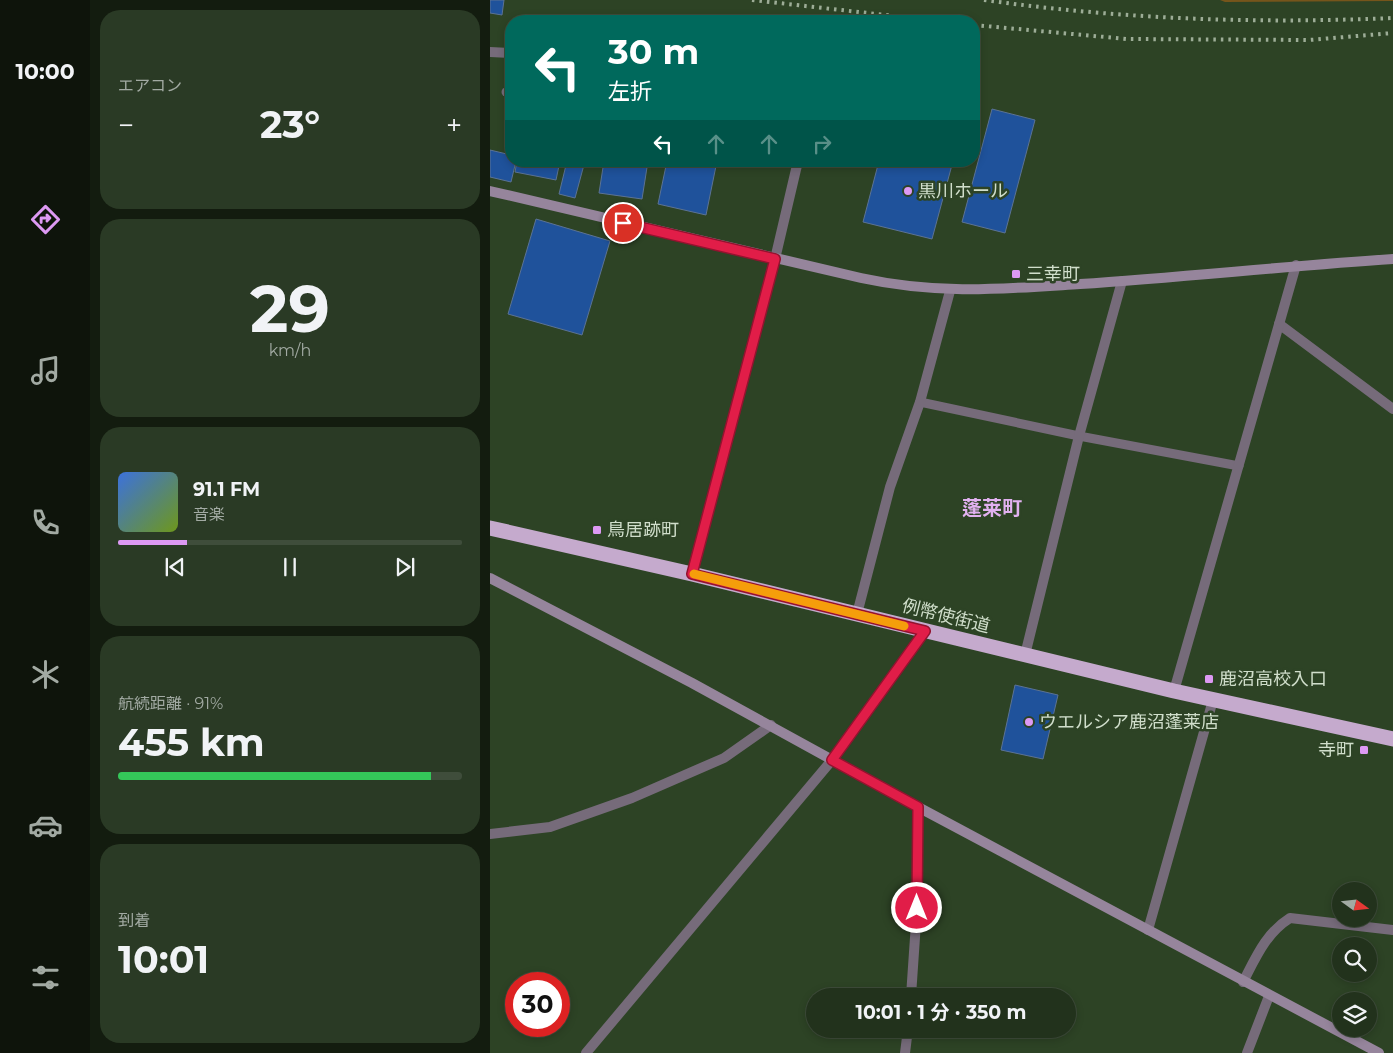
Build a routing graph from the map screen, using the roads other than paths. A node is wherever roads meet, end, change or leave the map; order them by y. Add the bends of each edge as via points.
1 (490, 52) edge
2 (505, 53) edge
3 (797, 167) edge
4 (490, 192) edge
5 (775, 259) junction
6 (1393, 259) edge
7 (1296, 265) junction
8 (1122, 281) junction
9 (950, 290) junction
10 (1279, 324) junction
11 (920, 402) junction
12 (1393, 409) edge
13 (1079, 436) junction
14 (1239, 466) junction
15 (490, 528) edge
16 (692, 574) junction
17 (490, 578) edge
18 (857, 614) junction
19 (925, 631) junction
20 (1025, 655) junction
21 (1174, 691) junction
22 (1213, 700) junction
23 (771, 725) junction
24 (1393, 739) edge
25 (832, 760) junction
26 (918, 807) junction
27 (490, 834) edge
28 (1148, 930) junction
29 (1393, 930) edge
30 (1243, 982) junction
31 (911, 988) edge
32 (1269, 996) junction
33 (907, 1038) edge
34 (586, 1053) edge
35 (905, 1053) edge
36 (1247, 1053) edge
37 (1379, 1053) edge

1 - 2 street
3 - 5 street
4 - 5 street
5 - 9 street via 887,284
5 - 16 street
6 - 7 street
7 - 8 street
7 - 10 street
8 - 9 street
8 - 13 street
9 - 11 street
10 - 12 street
10 - 14 street
11 - 13 lane
11 - 18 street via 890,487
13 - 14 lane
13 - 20 street
14 - 21 street
15 - 16 highway, 例幣使街道
16 - 18 highway, 例幣使街道
17 - 23 street
18 - 19 highway, 例幣使街道
19 - 20 highway, 例幣使街道
19 - 25 street
20 - 21 highway, 例幣使街道
21 - 22 highway, 例幣使街道
22 - 24 highway, 例幣使街道
22 - 28 street
23 - 25 street
23 - 27 street via 724,758 632,798 550,827
25 - 26 street
25 - 34 street
26 - 28 street
26 - 31 street via 917,908
28 - 30 street
29 - 30 street via 1290,918 1264,941
30 - 32 street
32 - 36 street
32 - 37 street
33 - 35 street

